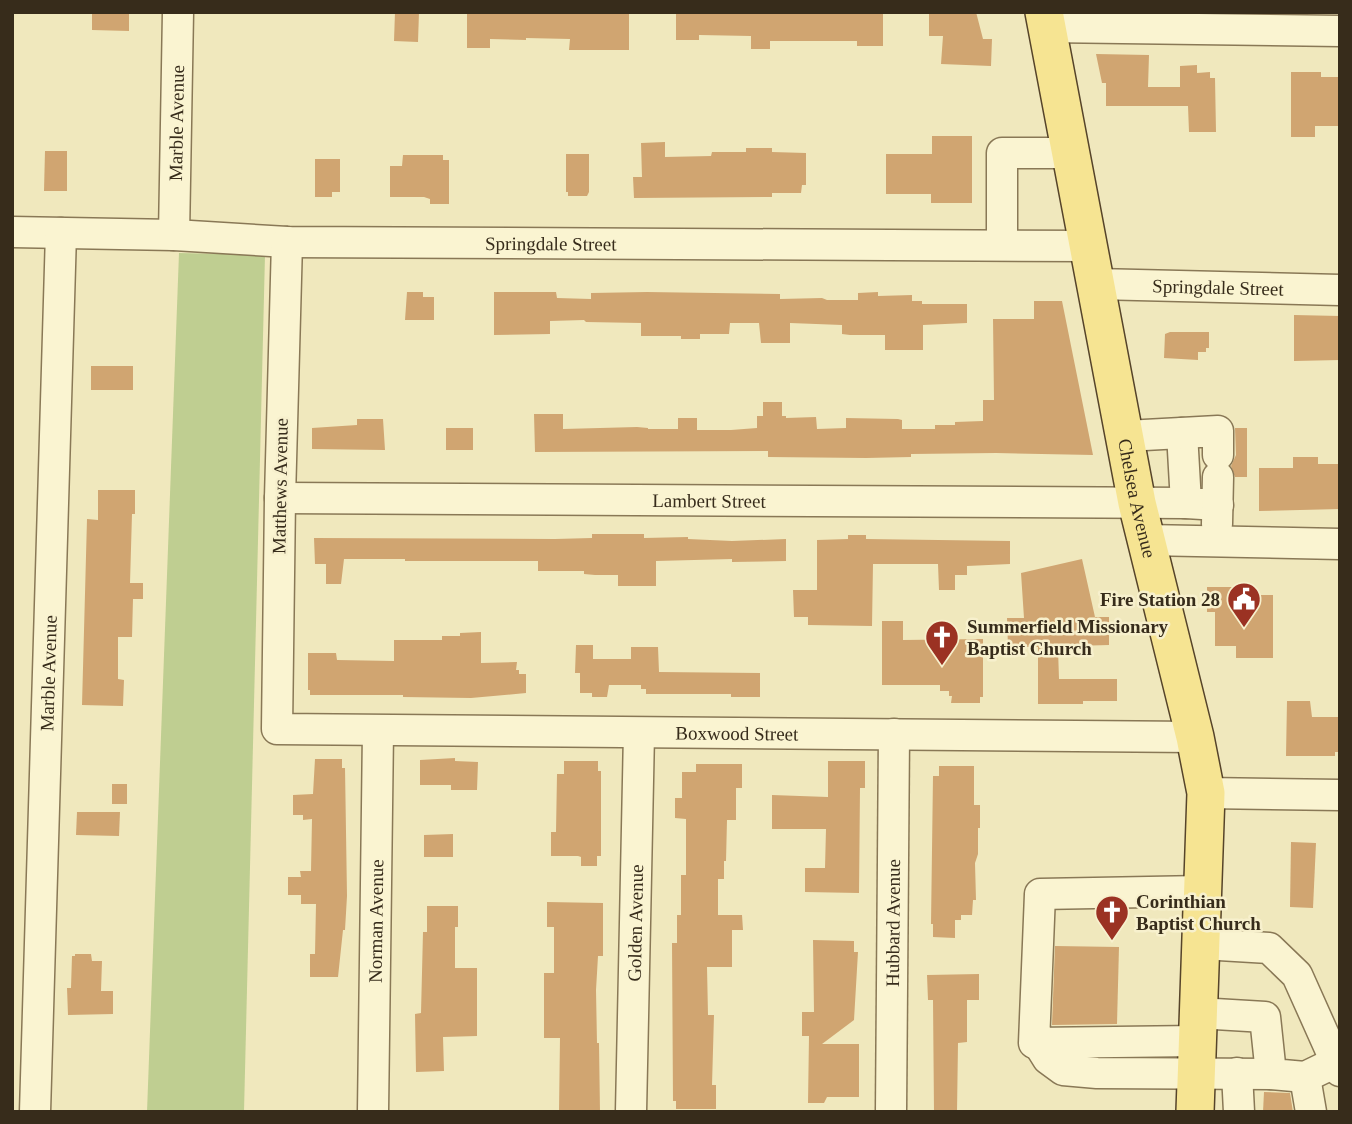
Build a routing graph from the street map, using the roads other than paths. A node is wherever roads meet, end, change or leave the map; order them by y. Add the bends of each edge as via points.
1 (178, 12) edge
2 (1045, 20) edge
3 (1340, 31) edge
4 (1072, 153) junction
5 (12, 232) edge
6 (61, 233) junction
7 (174, 235) junction
8 (286, 242) junction
9 (1002, 245) junction
10 (1088, 246) junction
11 (1096, 284) junction
12 (1340, 290) edge
13 (1182, 433) junction
14 (1126, 436) junction
15 (1218, 479) junction
16 (280, 498) junction
17 (1137, 503) junction
18 (1186, 503) junction
19 (1146, 540) junction
20 (1217, 541) junction
21 (1340, 544) edge
22 (277, 729) joint
23 (378, 731) junction
24 (639, 733) junction
25 (894, 734) junction
26 (1195, 737) junction
27 (1206, 793) junction
28 (1340, 795) edge
29 (1203, 891) junction
30 (1202, 944) junction
31 (1197, 1042) junction
32 (1338, 1066) edge
33 (1237, 1073) junction
34 (1271, 1074) junction
35 (1305, 1077) junction
36 (36, 1112) edge
37 (373, 1112) edge
38 (631, 1112) edge
39 (891, 1112) edge
40 (1195, 1112) edge
41 (1239, 1112) edge
42 (1311, 1112) edge

1 - 7 street, Marble Avenue
2 - 3 street
2 - 4 main road, Chelsea Avenue
4 - 9 street via 1002,153
4 - 10 main road, Chelsea Avenue
5 - 6 street, Springdale Street
6 - 7 street, Springdale Street
6 - 36 street, Marble Avenue
7 - 8 street, Springdale Street
8 - 9 street, Springdale Street
8 - 16 street, Matthews Avenue
9 - 10 street, Springdale Street
10 - 11 main road, Chelsea Avenue
11 - 12 street, Springdale Street
11 - 14 main road, Chelsea Avenue
13 - 14 street
13 - 15 street via 1218,431
13 - 18 street
14 - 17 main road, Chelsea Avenue
15 - 18 street, Lambert Street
15 - 20 street
16 - 17 street, Lambert Street
16 - 22 street, Matthews Avenue
17 - 18 street, Lambert Street
17 - 19 main road, Chelsea Avenue
19 - 20 street
19 - 26 main road, Chelsea Avenue
20 - 21 street
22 - 23 street, Boxwood Street
23 - 24 street, Boxwood Street
23 - 37 street, Norman Avenue
24 - 25 street, Boxwood Street
24 - 38 street, Golden Avenue
25 - 26 street, Boxwood Street
25 - 39 street, Hubbard Avenue
26 - 27 main road, Chelsea Avenue
27 - 28 street
27 - 29 main road, Chelsea Avenue
29 - 30 main road, Chelsea Avenue
29 - 31 street via 1040,894 1034,1043
30 - 31 main road, Chelsea Avenue
30 - 32 street via 1269,948 1297,975
31 - 33 street
31 - 34 street via 1265,1017
31 - 40 main road, Chelsea Avenue
32 - 35 street
33 - 34 street
33 - 41 street
34 - 35 street
35 - 42 street

